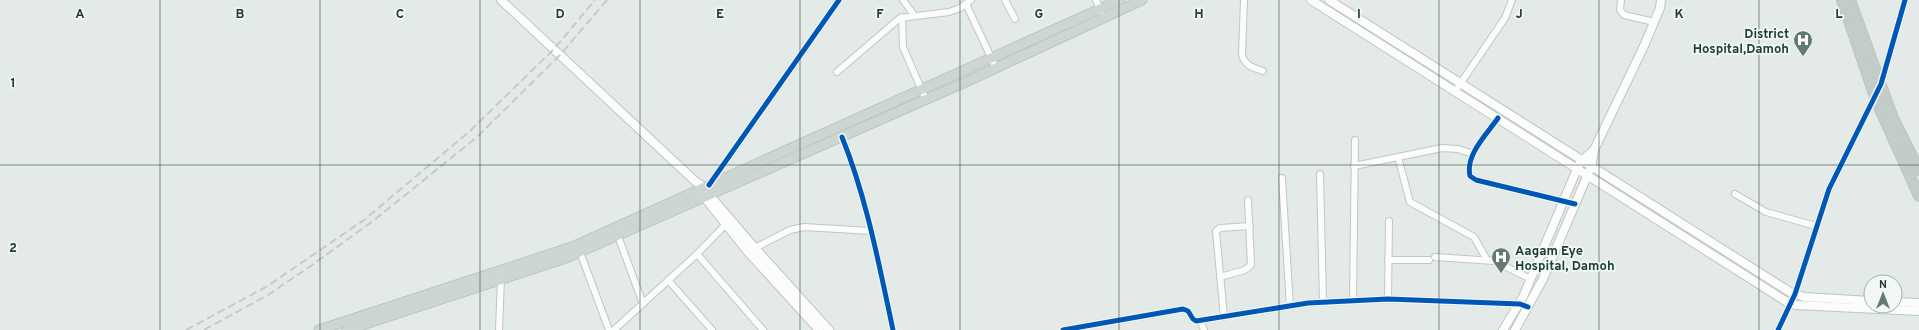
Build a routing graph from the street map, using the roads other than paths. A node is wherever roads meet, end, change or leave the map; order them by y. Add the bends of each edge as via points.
1 (501, 0) edge
2 (839, 0) edge
3 (903, 0) edge
4 (1005, 0) edge
5 (1120, 0) edge
6 (1142, 0) edge
7 (1244, 0) edge
8 (1311, 0) edge
9 (1328, 0) edge
10 (1512, 0) edge
11 (1620, 0) edge
12 (1661, 0) edge
13 (1842, 0) edge
14 (1850, 0) edge
15 (1905, 0) edge
16 (968, 2) edge
17 (1098, 4) edge
18 (914, 15) junction
19 (902, 17) junction
20 (1104, 18) junction
21 (1014, 19) dead end
22 (1654, 22) junction
23 (991, 60) junction
24 (996, 68) junction
25 (1263, 71) dead end
26 (837, 72) dead end
27 (1460, 84) junction
28 (1881, 84) junction
29 (922, 90) junction
30 (1454, 91) junction
31 (1874, 96) junction
32 (926, 100) junction
33 (1498, 118) junction
34 (847, 124) junction
35 (1536, 132) junction
36 (851, 133) junction
37 (842, 137) junction
38 (1354, 140) dead end
39 (1533, 141) junction
40 (1594, 150) junction
41 (1473, 154) junction
42 (1398, 157) junction
43 (1579, 165) junction
44 (1354, 166) junction
45 (1919, 170) edge
46 (1589, 171) junction
47 (1320, 174) dead end
48 (1282, 178) dead end
49 (704, 190) junction
50 (1735, 194) dead end
51 (1919, 196) edge
52 (1248, 200) dead end
53 (1563, 202) junction
54 (1575, 204) junction
55 (1389, 221) dead end
56 (728, 222) junction
57 (1250, 226) junction
58 (1816, 226) junction
59 (871, 231) junction
60 (618, 236) junction
61 (751, 250) junction
62 (580, 252) junction
63 (697, 254) junction
64 (1388, 260) junction
65 (1487, 260) junction
66 (501, 276) junction
67 (1220, 277) junction
68 (1531, 279) junction
69 (668, 280) junction
70 (1795, 294) junction
71 (1388, 298) junction
72 (1353, 301) junction
73 (1863, 301) edge
74 (1323, 302) junction
75 (1903, 302) edge
76 (1919, 303) edge
77 (643, 304) junction
78 (1791, 304) junction
79 (1524, 305) junction
80 (1290, 306) junction
81 (1919, 311) edge
82 (1224, 317) junction
83 (1200, 320) junction
84 (816, 329) edge
85 (319, 330) edge
86 (347, 330) edge
87 (499, 330) edge
88 (609, 330) edge
89 (614, 330) edge
90 (712, 330) edge
91 (763, 330) edge
92 (829, 330) edge
93 (893, 330) edge
94 (1063, 330) edge
95 (1204, 330) edge
96 (1503, 330) edge
97 (1515, 330) edge
98 (1778, 330) edge

1 - 49 main road
2 - 49 street
3 - 18 street
4 - 21 street
5 - 17 main road
6 - 20 main road
7 - 25 street via 1242,56 1249,66
8 - 30 main road
9 - 27 main road
10 - 27 street via 1505,18
11 - 22 street via 1620,10 1624,15
12 - 22 main road
13 - 31 highway
14 - 28 highway
15 - 28 street
16 - 18 street via 949,12
16 - 23 street
17 - 20 street
17 - 23 main road
18 - 19 street
19 - 26 street
19 - 29 street via 903,47
20 - 24 main road
22 - 40 main road
23 - 24 street
23 - 29 main road
24 - 32 main road
27 - 30 street
27 - 35 main road
28 - 31 street
28 - 45 highway via 1893,118
29 - 32 street
29 - 34 main road
30 - 33 main road
31 - 51 highway
31 - 58 street via 1829,188
32 - 36 main road
33 - 39 main road
33 - 41 street
34 - 36 main road
34 - 49 main road
35 - 39 main road
35 - 43 main road
36 - 37 main road
37 - 49 main road
37 - 59 street via 855,169
38 - 44 street
39 - 43 main road
40 - 43 main road
40 - 46 main road
41 - 42 street via 1447,147
41 - 53 street via 1469,172 1473,179
42 - 44 street
42 - 65 street via 1410,202 1474,237
43 - 46 main road
43 - 53 main road
44 - 72 street
46 - 54 main road
46 - 70 main road
46 - 78 main road
47 - 74 street
48 - 80 street
49 - 56 main road
49 - 60 main road
49 - 66 main road
50 - 58 street via 1776,216
52 - 57 street
53 - 54 street
53 - 68 main road
54 - 79 main road via 1543,279
55 - 64 street
56 - 61 main road
56 - 63 street
57 - 67 street via 1251,265 1245,270
57 - 67 street via 1220,228 1216,231
58 - 70 street
59 - 61 street via 804,227 790,230
59 - 93 street
60 - 62 main road
60 - 77 street
61 - 84 main road
61 - 92 main road
62 - 66 main road
62 - 88 street
63 - 69 street
63 - 91 street
64 - 65 street
64 - 71 street
65 - 68 street
66 - 85 main road
66 - 86 main road
66 - 87 street
67 - 82 street
68 - 79 main road
69 - 77 street
69 - 90 street
70 - 73 main road via 1804,297
70 - 78 street
71 - 72 street
71 - 79 street
72 - 74 street
74 - 80 street
75 - 76 main road
77 - 89 street
78 - 81 main road
78 - 98 street
79 - 96 main road
79 - 97 main road
80 - 82 street
82 - 83 street
83 - 94 street via 1194,321 1188,311 1183,309
83 - 95 street

